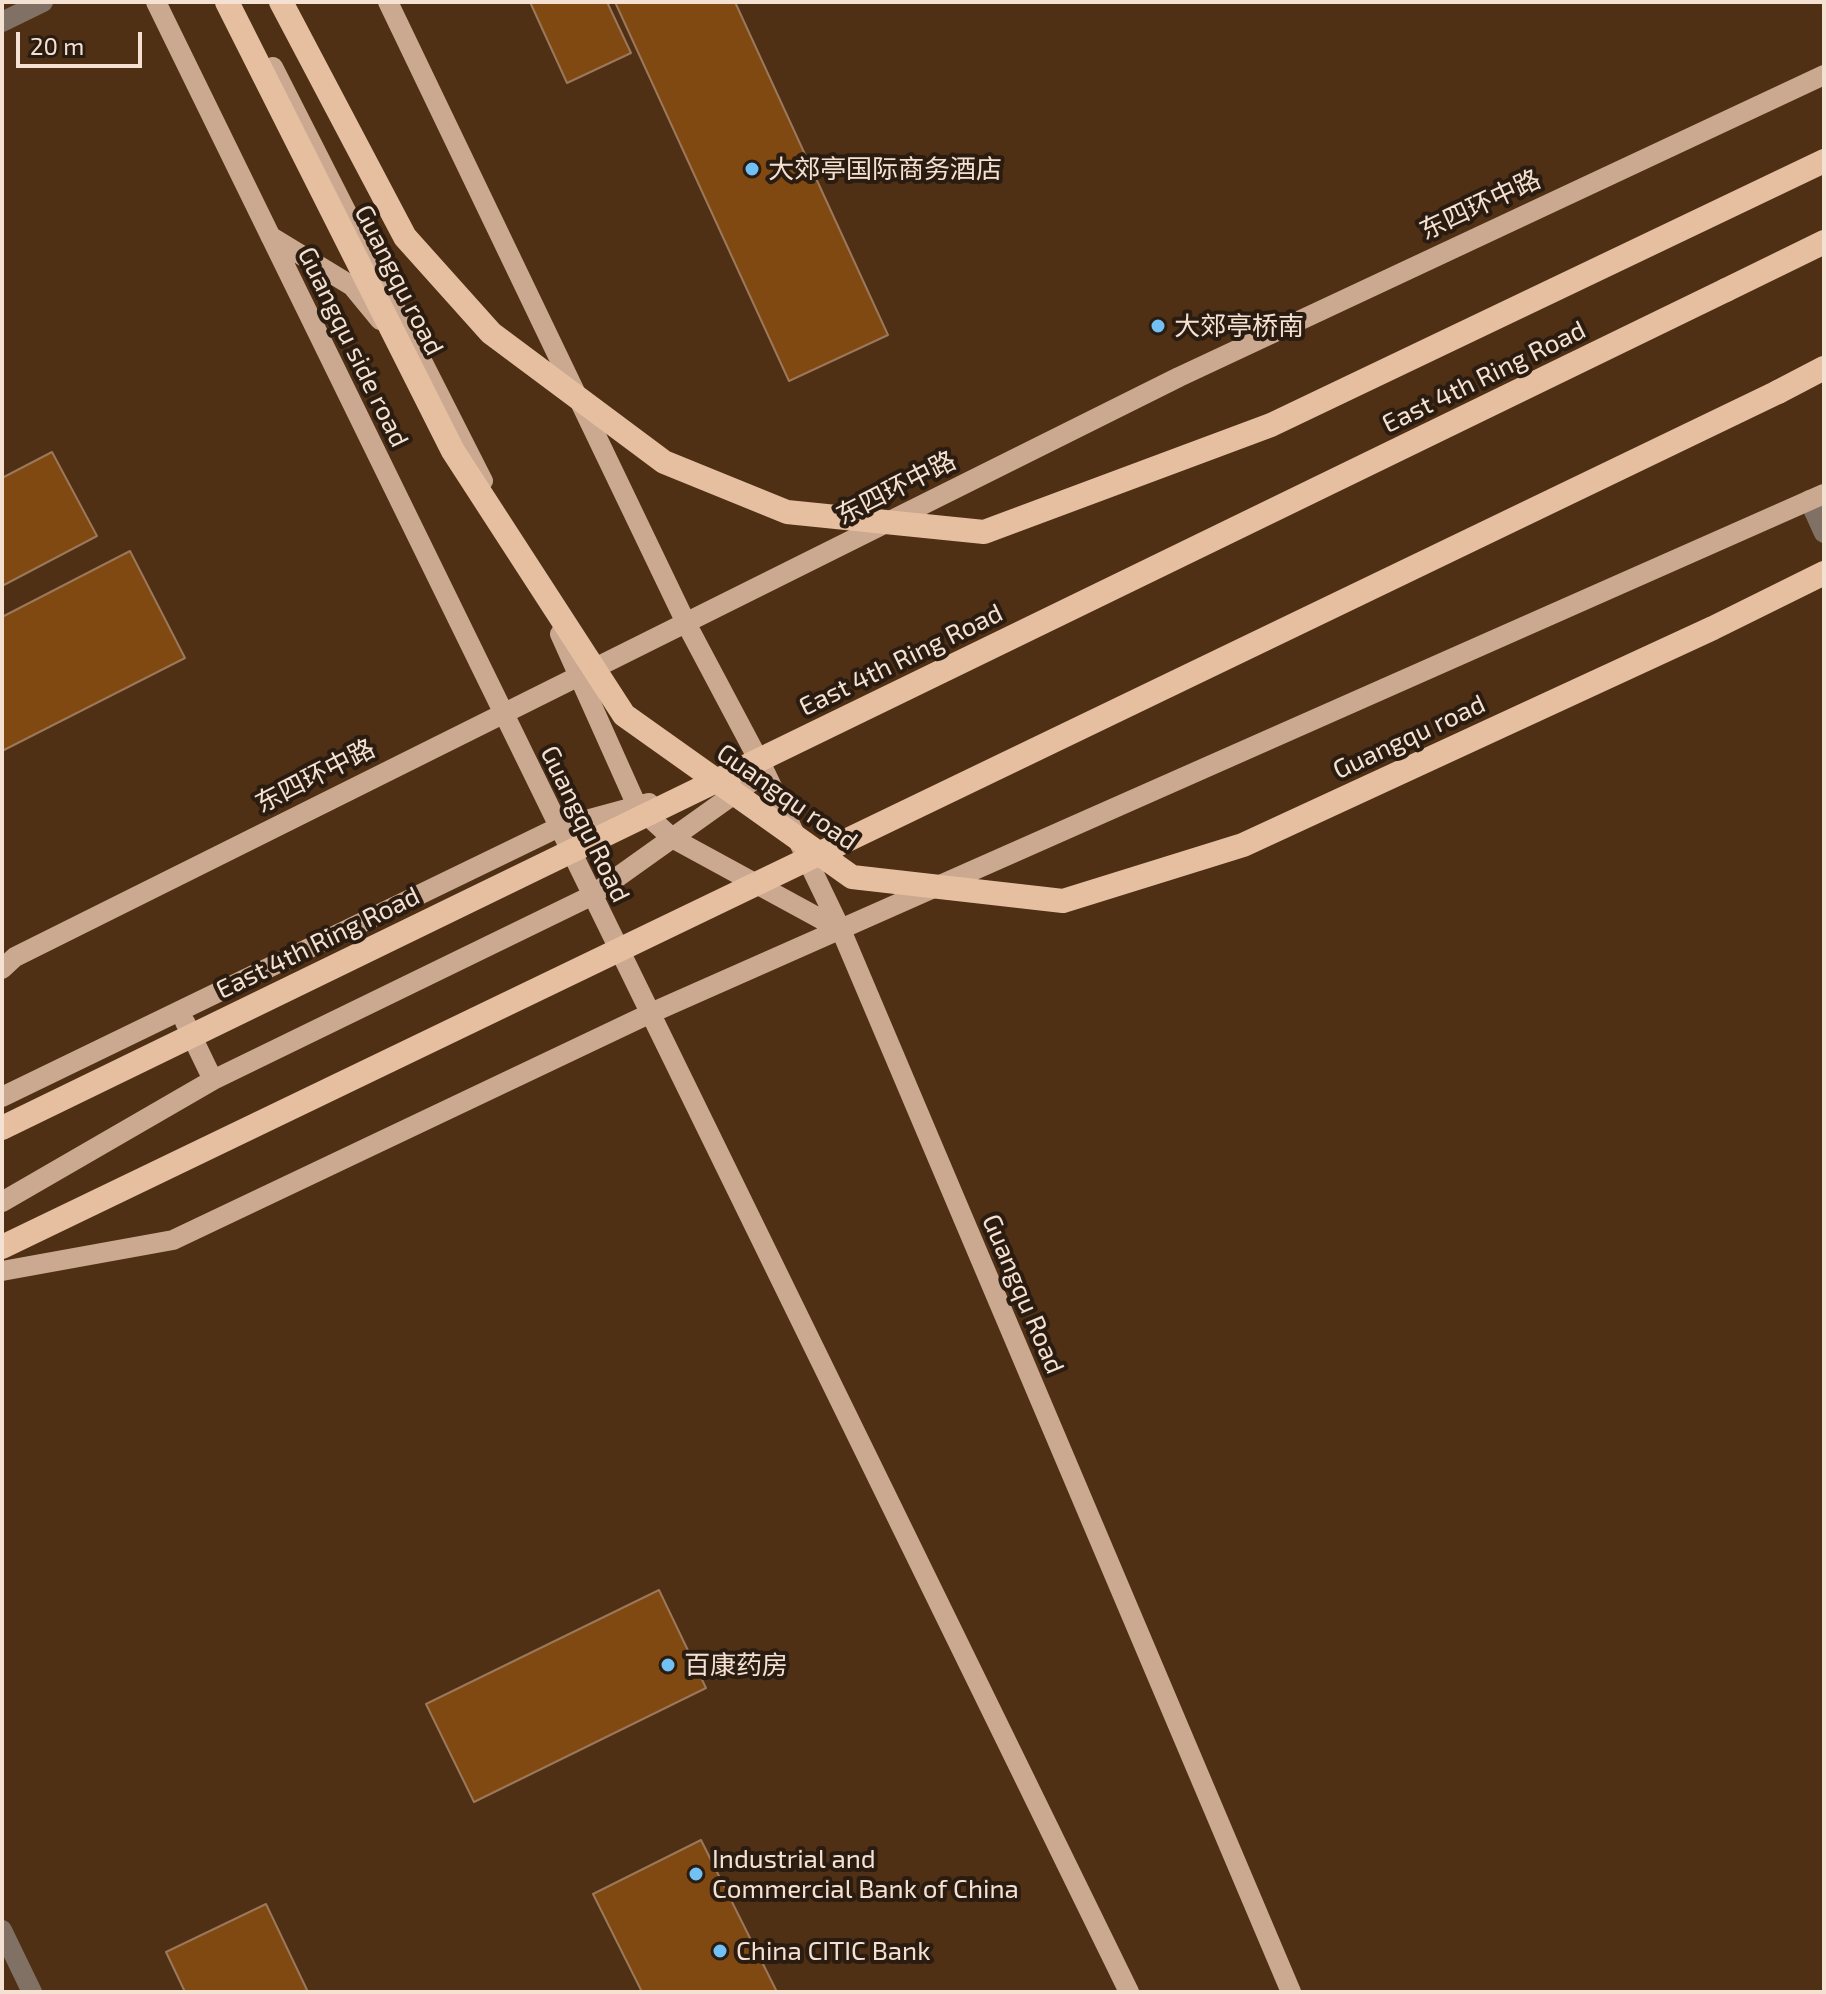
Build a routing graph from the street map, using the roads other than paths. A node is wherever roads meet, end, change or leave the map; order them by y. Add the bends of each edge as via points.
1 (43, 2) edge
2 (156, 2) edge
3 (227, 2) edge
4 (234, 2) edge
5 (281, 2) edge
6 (388, 2) edge
7 (2, 22) edge
8 (1824, 75) edge
9 (1824, 161) edge
10 (270, 236) junction
11 (1824, 242) edge
12 (1824, 368) edge
13 (441, 398) junction
14 (1816, 497) edge
15 (1824, 533) edge
16 (1824, 573) edge
17 (687, 625) junction
18 (582, 676) junction
19 (502, 714) junction
20 (765, 772) junction
21 (637, 806) junction
22 (557, 828) junction
23 (672, 838) junction
24 (591, 896) junction
25 (841, 930) junction
26 (2, 969) edge
27 (179, 1011) junction
28 (651, 1013) junction
29 (213, 1080) junction
30 (2, 1097) edge
31 (2, 1128) edge
32 (2, 1202) edge
33 (2, 1247) edge
34 (28, 1268) junction
35 (2, 1271) edge
36 (2, 1280) edge
37 (2, 1930) edge
38 (32, 1992) edge
39 (1129, 1992) edge
40 (1291, 1992) edge

1 - 7 street
2 - 10 main road, Guangqu side road
3 - 16 highway, Guangqu road, bridge via 453,451 624,715 852,877 1063,901 1243,845
4 - 13 main road via 248,18
5 - 9 highway, Guangqu road, bridge via 405,237 491,333 664,462 802,514 984,532 1271,425
6 - 17 main road
8 - 17 main road, 东四环中路 via 1179,377
10 - 13 main road via 352,286
10 - 19 main road, Guangqu side road
11 - 31 highway, East 4th Ring Road, bridge
12 - 33 highway, bridge
13 - 18 main road
14 - 15 street
14 - 25 main road
17 - 18 main road, 东四环中路
17 - 20 main road, Guangqu Road
18 - 19 main road, 东四环中路
18 - 21 main road
19 - 22 main road, Guangqu Road
19 - 26 main road, 东四环中路 via 15,957
20 - 21 main road
20 - 23 main road
20 - 25 main road, Guangqu Road
21 - 22 main road
21 - 23 main road
22 - 24 main road, Guangqu Road
22 - 27 main road
23 - 24 main road
23 - 25 main road
24 - 28 main road, Guangqu Road
24 - 29 main road
25 - 28 main road
25 - 40 main road, Guangqu Road
27 - 29 main road
27 - 30 main road
28 - 34 main road via 173,1240
28 - 39 main road, Guangqu Road
29 - 32 main road
34 - 35 main road
34 - 36 street
37 - 38 street

